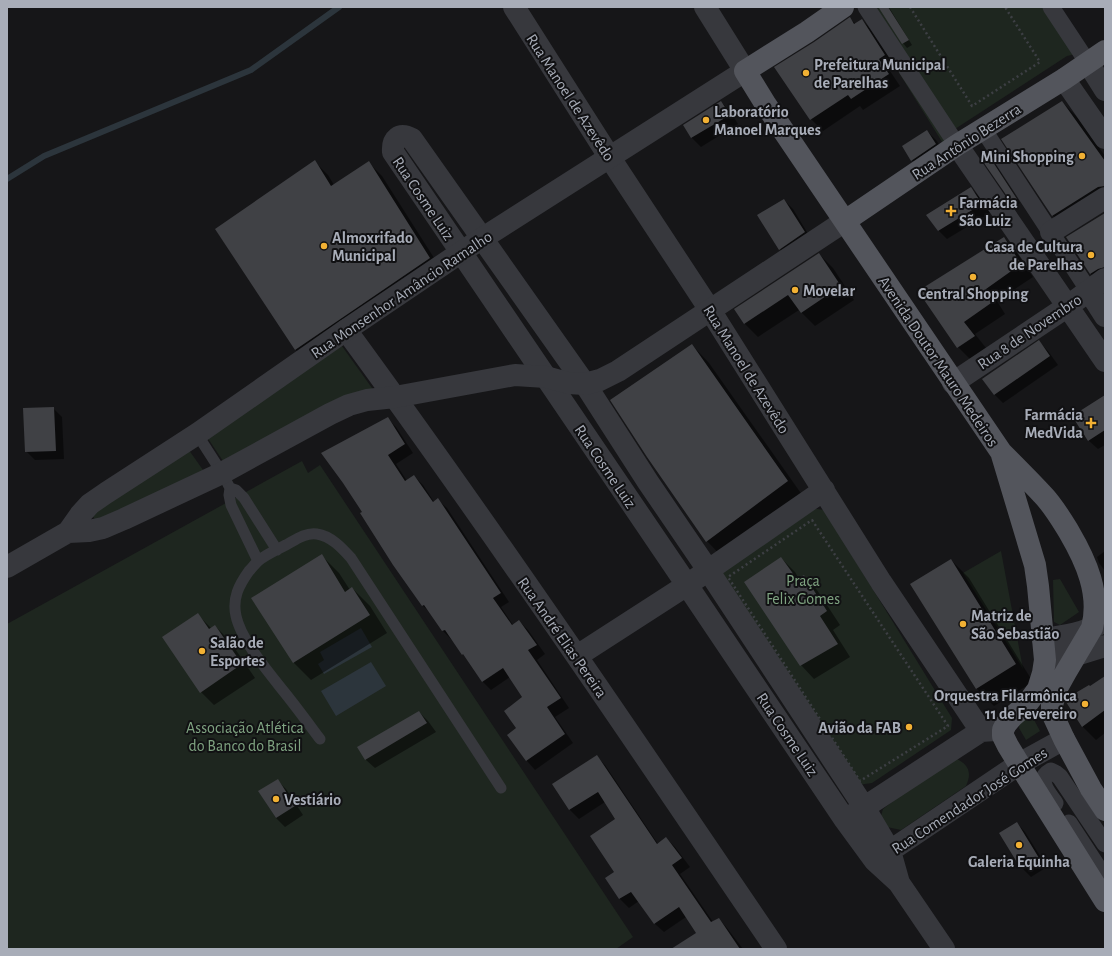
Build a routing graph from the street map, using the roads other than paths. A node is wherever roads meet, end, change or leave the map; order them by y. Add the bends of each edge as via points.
1 (514, 7) edge
2 (705, 7) edge
3 (843, 7) edge
4 (866, 7) edge
5 (1051, 7) edge
6 (1096, 57) edge
7 (745, 71) junction
8 (1064, 79) junction
9 (1105, 90) edge
10 (984, 129) junction
11 (1105, 138) edge
12 (959, 144) junction
13 (610, 158) junction
14 (1105, 198) edge
15 (845, 221) junction
16 (1051, 232) junction
17 (483, 239) junction
18 (460, 253) junction
19 (1097, 285) edge
20 (1068, 306) junction
21 (710, 310) junction
22 (1105, 316) edge
23 (346, 330) junction
24 (1105, 361) edge
25 (546, 377) junction
26 (953, 383) junction
27 (585, 384) junction
28 (395, 397) junction
29 (197, 434) junction
30 (1001, 452) junction
31 (226, 480) junction
32 (824, 490) junction
33 (68, 532) junction
34 (277, 550) junction
35 (258, 561) junction
36 (7, 567) edge
37 (708, 570) junction
38 (688, 585) junction
39 (1098, 624) edge
40 (1105, 646) edge
41 (1044, 649) junction
42 (1076, 654) junction
43 (577, 656) junction
44 (1027, 704) junction
45 (1052, 713) junction
46 (1004, 730) junction
47 (981, 731) junction
48 (320, 738) dead end
49 (1064, 738) junction
50 (1019, 764) junction
51 (501, 788) dead end
52 (864, 807) junction
53 (1105, 810) edge
54 (845, 820) junction
55 (1105, 844) edge
56 (883, 856) junction
57 (1105, 878) edge
58 (1105, 902) edge
59 (776, 949) edge
60 (944, 949) edge

1 - 13 street, Rua Manoel de Azevêdo
2 - 7 street
3 - 7 main road
4 - 12 street
5 - 6 street
6 - 8 main road, Rua Antônio Bezerra
6 - 9 street
7 - 13 street, Rua Monsenhor Amâncio Ramalho
7 - 15 main road, Avenida Doutor Mauro Medeiros
8 - 10 main road, Rua Antônio Bezerra
8 - 11 street
10 - 12 main road, Rua Antônio Bezerra
10 - 16 street
12 - 15 main road, Rua Antônio Bezerra
12 - 19 street via 1053,283 1065,293
12 - 20 street
13 - 17 street, Rua Monsenhor Amâncio Ramalho
13 - 21 street, Rua Manoel de Azevêdo
14 - 16 street
15 - 21 street
15 - 26 main road, Avenida Doutor Mauro Medeiros
16 - 19 street
17 - 18 street, Rua Monsenhor Amâncio Ramalho
17 - 18 street, Rua Cosme Luiz via 412,139 406,136 397,138 392,146 393,152
17 - 27 street, Rua Cosme Luiz
18 - 23 street, Rua Monsenhor Amâncio Ramalho
18 - 25 street, Rua Cosme Luiz
19 - 20 street, Rua 8 de Novembro
19 - 22 street
20 - 24 street
20 - 26 street, Rua 8 de Novembro
21 - 27 street via 618,371
21 - 32 street, Rua Manoel de Azevêdo
23 - 28 street, Rua André Elias Pereira
23 - 29 street, Rua Monsenhor Amâncio Ramalho
25 - 27 street, Rua Monsenhor Amâncio Ramalho via 568,383
25 - 28 street, Rua Monsenhor Amâncio Ramalho via 515,375
25 - 38 street, Rua Cosme Luiz
26 - 30 main road, Avenida Doutor Mauro Medeiros
27 - 37 street, Rua Cosme Luiz
28 - 31 street, Rua Monsenhor Amâncio Ramalho via 367,400 330,414
28 - 43 street, Rua André Elias Pereira
29 - 31 lane
29 - 33 street, Rua Monsenhor Amâncio Ramalho via 90,504
30 - 39 main road, Avenida Doutor Mauro Medeiros via 1043,495 1060,517 1080,551 1093,588
30 - 41 main road via 1035,565
31 - 33 street, Rua Monsenhor Amâncio Ramalho via 103,528
31 - 34 lane via 244,498
31 - 35 lane via 231,505
32 - 37 street
32 - 47 street, Rua Manoel de Azevêdo via 881,582
33 - 36 street, Rua Monsenhor Amâncio Ramalho
34 - 35 lane
34 - 51 lane via 304,536 316,534 329,538 342,548 355,564
35 - 48 lane via 237,590 234,603 240,630 270,674
37 - 38 street
37 - 52 street, Rua Cosme Luiz
38 - 43 street
38 - 54 street, Rua Cosme Luiz
39 - 41 street
39 - 42 main road, Avenida Doutor Mauro Medeiros
40 - 42 street
41 - 42 street
41 - 44 main road via 1041,681
42 - 45 main road, Avenida Doutor Mauro Medeiros via 1054,697
43 - 59 street, Rua André Elias Pereira
44 - 45 main road
44 - 46 main road via 1012,716
45 - 49 main road
46 - 47 street
46 - 50 main road via 1003,736
47 - 52 street
49 - 50 street, Rua Comendador José Gomes
49 - 53 main road
50 - 56 street, Rua Comendador José Gomes
50 - 58 main road
52 - 54 street
52 - 56 street, Rua Cosme Luiz
54 - 56 street, Rua Cosme Luiz
55 - 57 street via 1060,777 1055,772 1048,773 1044,779 1044,787
56 - 60 street, Rua Cosme Luiz

